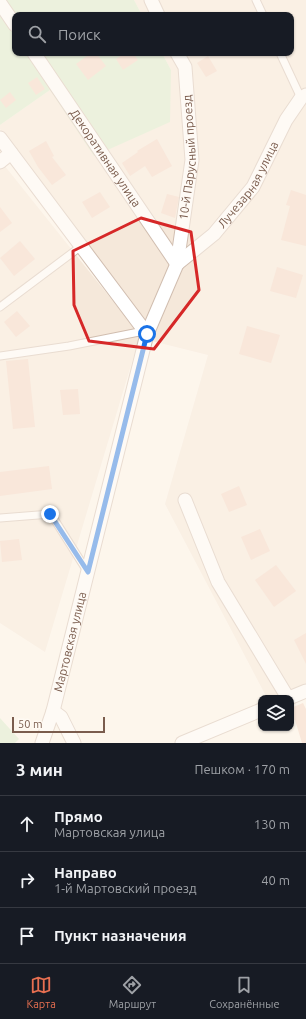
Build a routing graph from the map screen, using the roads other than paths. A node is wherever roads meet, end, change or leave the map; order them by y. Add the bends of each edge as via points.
1 (151, 0) edge
2 (256, 0) edge
3 (0, 3) edge
4 (157, 12) edge
5 (262, 12) edge
6 (12, 21) edge
7 (36, 56) edge
8 (179, 56) edge
9 (282, 56) edge
10 (304, 96) edge
11 (0, 138) edge
12 (11, 153) junction
13 (0, 162) edge
14 (80, 247) junction
15 (177, 264) junction
16 (0, 308) edge
17 (146, 332) junction
18 (0, 356) edge
19 (185, 500) dead end
20 (0, 518) edge
21 (88, 572) junction
22 (306, 691) edge
23 (287, 695) edge
24 (294, 696) edge
25 (53, 711) junction
26 (258, 711) edge
27 (42, 743) edge
28 (74, 743) edge
29 (182, 743) edge

1 - 4 street
2 - 5 lane
3 - 6 street
7 - 15 street, Декоративная улица
8 - 15 street, 10-й Парусный проезд via 185,68 192,160
9 - 10 lane
10 - 15 street, Лучезарная улица via 286,120 253,187 214,234
11 - 12 street
12 - 13 street
12 - 14 street
14 - 16 lane
14 - 17 street
15 - 17 street, Мартовская улица
17 - 18 lane
17 - 21 street, Мартовская улица
19 - 23 street via 218,582
20 - 21 lane via 50,514
21 - 25 street, Мартовская улица
22 - 24 street
25 - 27 street, Мартовская улица
25 - 28 street via 61,717
26 - 29 street

